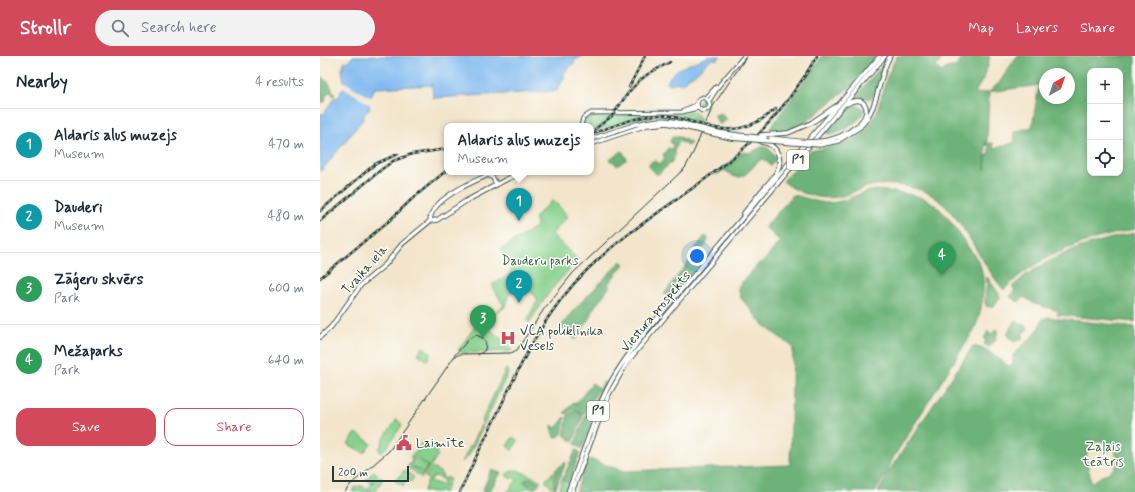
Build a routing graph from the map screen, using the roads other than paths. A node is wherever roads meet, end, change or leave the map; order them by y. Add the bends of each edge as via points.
1 (744, 56) edge
2 (880, 56) edge
3 (885, 56) edge
4 (890, 56) edge
5 (720, 84) junction
6 (847, 95) junction
7 (706, 98) junction
8 (709, 101) junction
9 (697, 103) junction
10 (698, 108) junction
11 (842, 108) junction
12 (680, 112) junction
13 (582, 123) edge
14 (859, 126) junction
15 (818, 133) junction
16 (750, 136) junction
17 (604, 137) junction
18 (594, 139) edge
19 (756, 140) junction
20 (594, 142) edge
21 (489, 175) joint
22 (518, 175) edge
23 (494, 186) junction
24 (430, 221) junction
25 (739, 223) junction
26 (320, 337) edge
27 (644, 338) junction
28 (596, 422) junction
29 (568, 492) edge
30 (572, 492) edge

1 - 5 street
2 - 6 main road, Viestura prospekts / P1
3 - 11 main road, Viestura prospekts / P1
4 - 14 main road via 875,105 870,116
5 - 7 street
5 - 8 street
6 - 15 main road, Viestura prospekts / P1
6 - 16 main road, bridge via 828,112 797,130 782,135
7 - 8 street
7 - 9 street via 701,98
8 - 10 street via 708,109
9 - 10 street
9 - 12 street
10 - 12 street
11 - 14 main road via 855,100 866,106 867,113
11 - 15 main road, Viestura prospekts / P1
12 - 13 street via 591,113 583,118
14 - 16 main road, bridge via 844,135 815,143
14 - 19 main road, bridge via 838,141 820,145
15 - 25 main road, Viestura prospekts / P1
15 - 27 main road, Viestura prospekts / P1
16 - 17 main road, bridge via 722,133 660,119 637,124
17 - 18 main road
17 - 19 main road, bridge via 660,123 679,125 718,136
17 - 20 main road
19 - 25 main road, bridge via 771,145 778,153 780,163 774,176 750,204
21 - 23 main road via 496,184
21 - 24 main road, Tvaika iela via 447,197 435,209
22 - 23 main road, Tvaika iela
23 - 24 main road, Tvaika iela via 437,220
24 - 26 main road, Tvaika iela via 402,244 386,264 361,285 331,327
25 - 27 main road, Viestura prospekts / P1
27 - 28 main road, Viestura prospekts / P1 via 614,375
28 - 29 main road, Viestura prospekts / P1
28 - 30 main road, Viestura prospekts / P1

